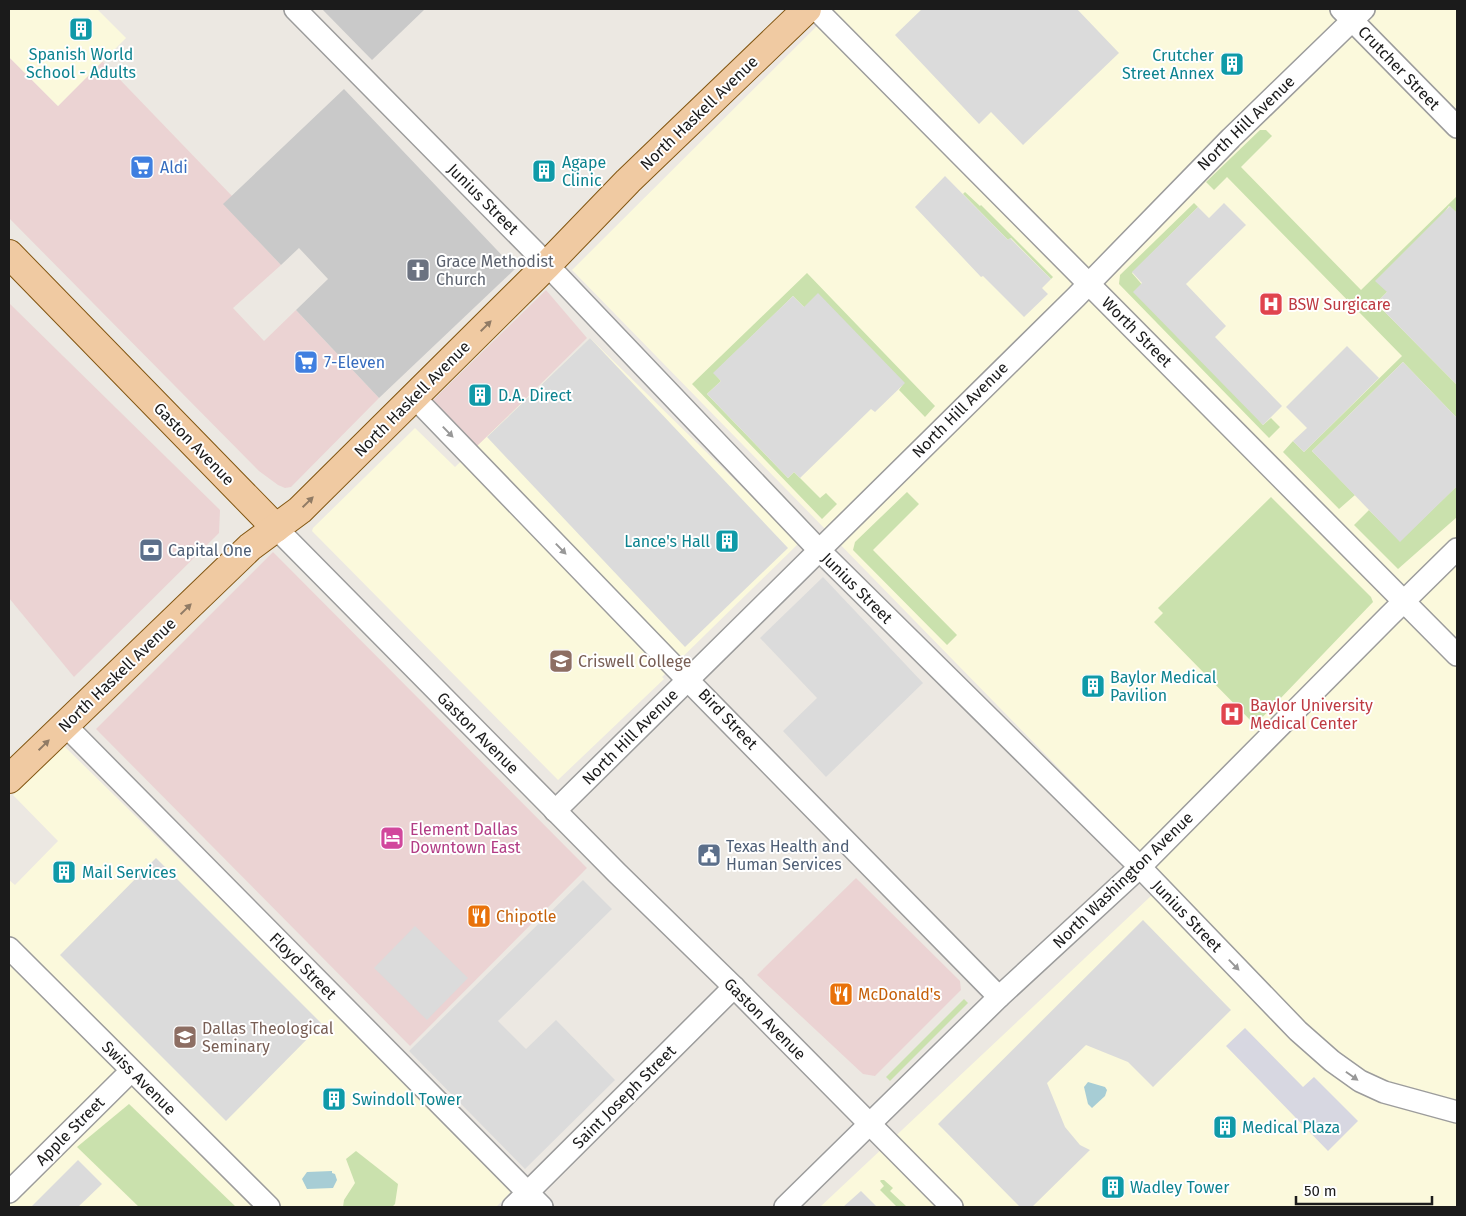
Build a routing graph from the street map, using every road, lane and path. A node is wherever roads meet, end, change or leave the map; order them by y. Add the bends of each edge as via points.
1 (295, 9) edge
2 (807, 9) edge
3 (816, 9) edge
4 (1353, 13) edge
5 (1457, 127) edge
6 (9, 254) edge
7 (547, 265) junction
8 (1088, 283) junction
9 (414, 398) junction
10 (276, 528) junction
11 (1457, 549) edge
12 (819, 550) junction
13 (1404, 601) junction
14 (1457, 655) edge
15 (689, 679) junction
16 (65, 725) junction
17 (9, 779) edge
18 (555, 811) junction
19 (1140, 867) junction
20 (9, 948) edge
21 (734, 987) junction
22 (999, 997) junction
23 (131, 1071) junction
24 (1457, 1112) edge
25 (869, 1125) junction
26 (9, 1192) edge
27 (528, 1203) edge
28 (268, 1207) edge
29 (785, 1207) edge
30 (952, 1207) edge

1 - 7 street, Junius Street
2 - 7 main road, North Haskell Avenue via 628,181
3 - 8 street, Worth Street
4 - 5 street, Crutcher Street
4 - 8 street, North Hill Avenue
6 - 10 main road, Gaston Avenue
9 -> 7 main road, North Haskell Avenue
7 - 12 street, Junius Street
8 - 12 street, North Hill Avenue
8 - 13 street, Worth Street
10 -> 9 main road, North Haskell Avenue via 300,510
9 -> 15 street, Bird Street
16 -> 10 main road, North Haskell Avenue via 250,547
10 - 18 street, Gaston Avenue
11 - 13 street, North Washington Avenue
12 - 15 street, North Hill Avenue
12 - 19 street, Junius Street
13 - 14 street, Worth Street
13 - 19 street, North Washington Avenue
15 - 18 street, North Hill Avenue
15 - 22 street, Bird Street
17 -> 16 main road, North Haskell Avenue
16 - 27 street, Floyd Street
18 - 21 street, Gaston Avenue
19 - 22 street, North Washington Avenue
19 -> 24 street, Junius Street via 1332,1062 1384,1092
20 - 23 street, Swiss Avenue
21 - 25 street, Gaston Avenue
21 - 27 street, Saint Joseph Street
22 - 25 street, North Washington Avenue
23 - 26 street, Apple Street
23 - 28 street, Swiss Avenue
25 - 29 street, North Washington Avenue
25 - 30 street, Gaston Avenue

